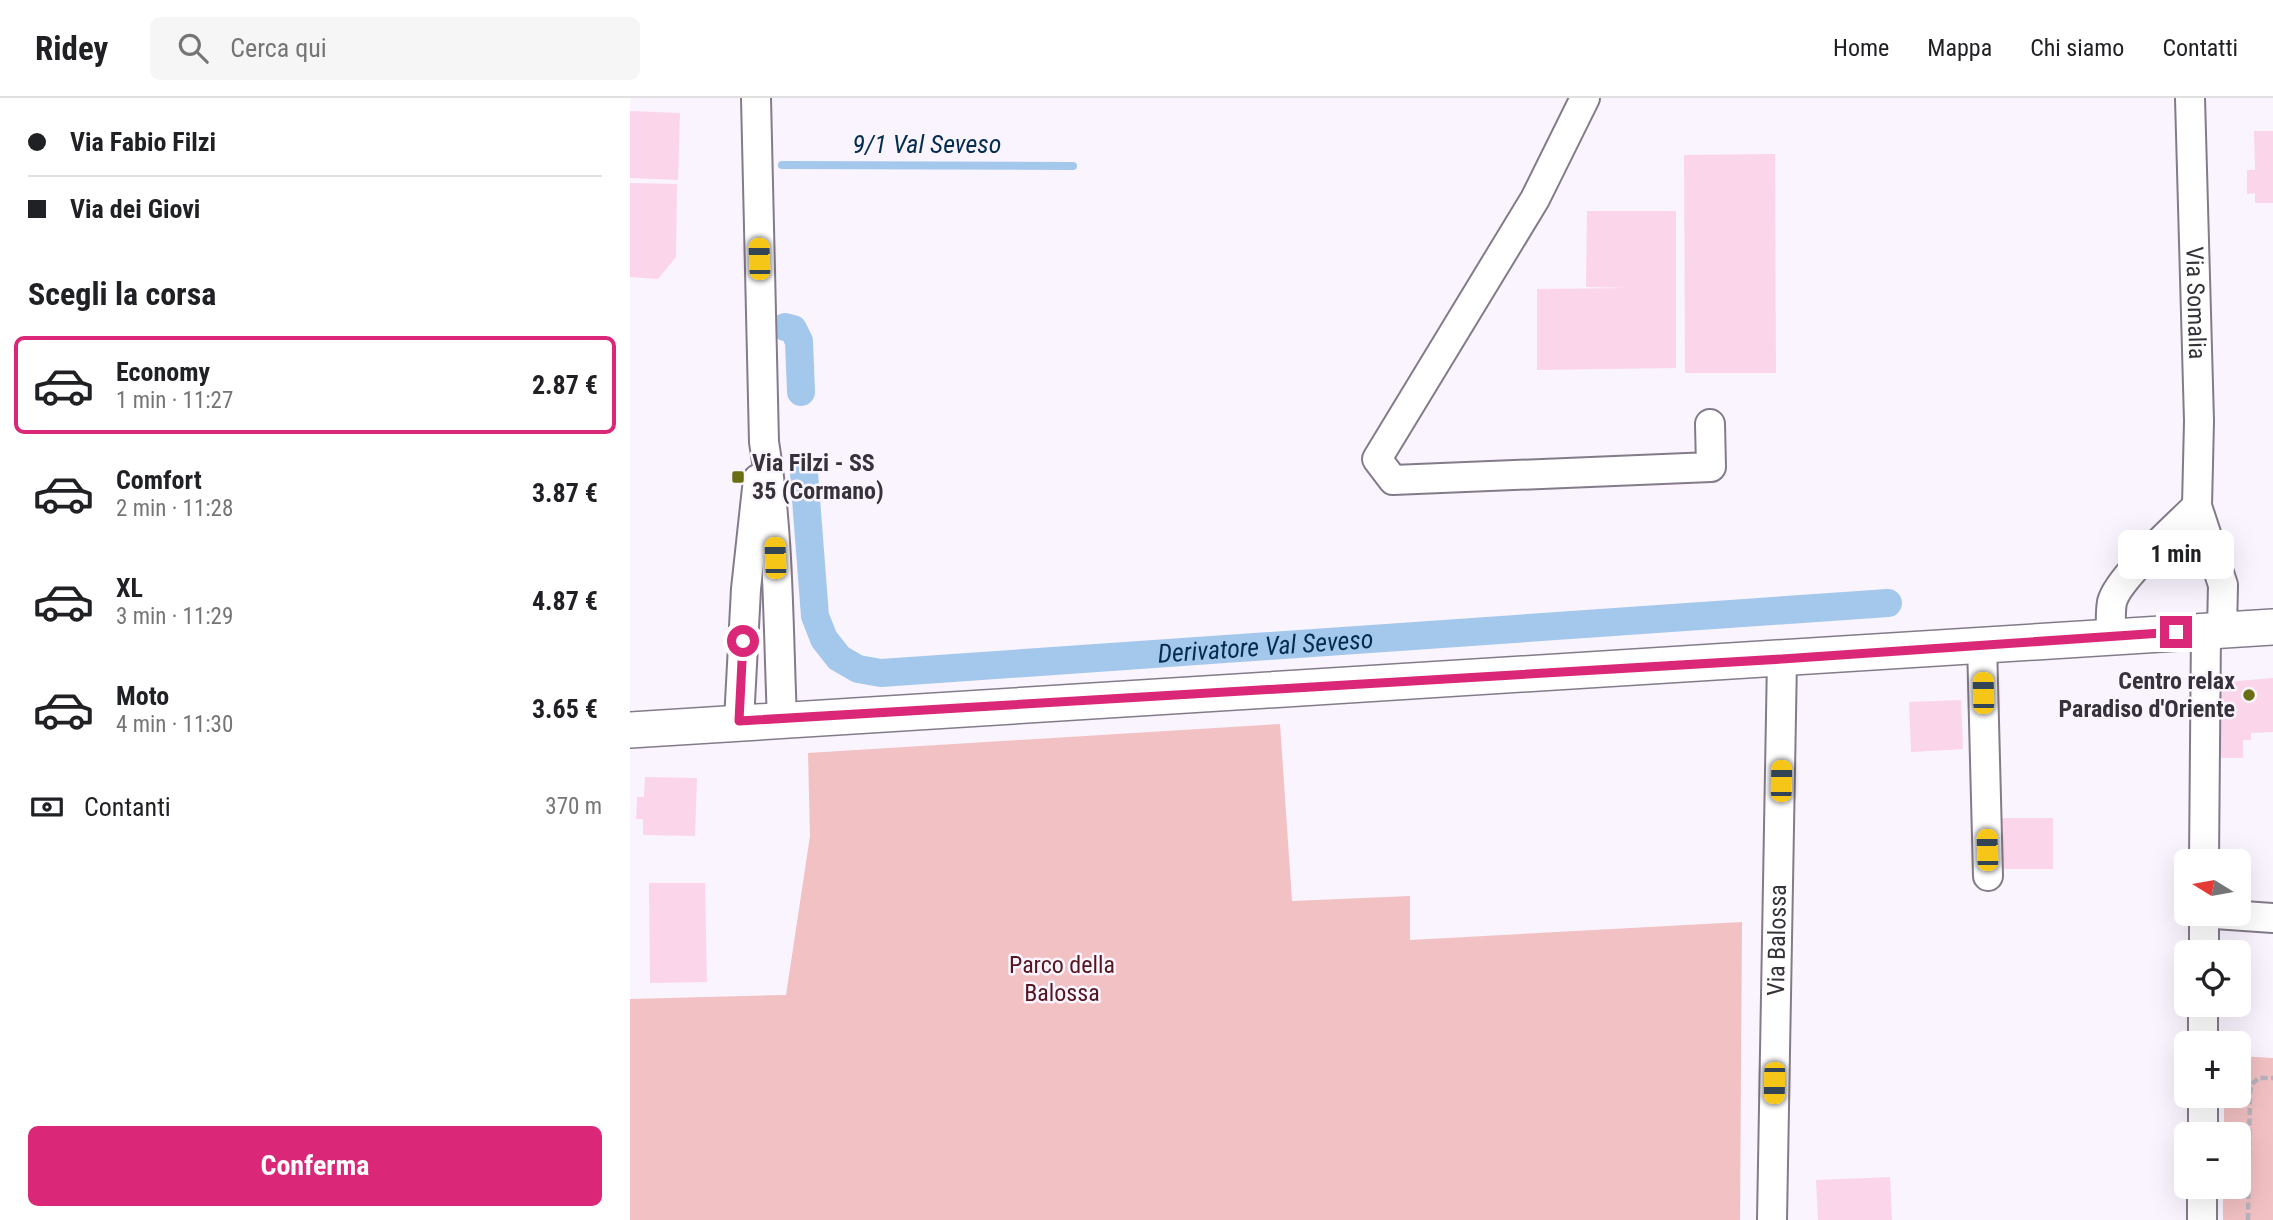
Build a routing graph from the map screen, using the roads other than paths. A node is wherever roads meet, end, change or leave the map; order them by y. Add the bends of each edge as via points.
1 (755, 98) edge
2 (1584, 98) edge
3 (2190, 98) edge
4 (1710, 424) dead end
5 (764, 442) junction
6 (2197, 506) junction
7 (2273, 627) edge
8 (2214, 630) junction
9 (2111, 636) junction
10 (1982, 644) junction
11 (1782, 659) junction
12 (782, 719) junction
13 (739, 721) junction
14 (630, 730) edge
15 (2205, 849) edge
16 (1987, 876) dead end
17 (2251, 916) edge
18 (2273, 918) edge
19 (2202, 1199) edge
20 (1772, 1220) edge
21 (2202, 1220) edge

1 - 5 street
2 - 4 street via 1535,199 1377,458 1393,480 1711,467
3 - 6 street, Via Somalia
5 - 12 street via 775,532
5 - 13 street via 746,589
6 - 8 street, Via Somalia via 2223,585
6 - 9 street via 2116,593
7 - 8 main road
8 - 9 main road
8 - 15 street, Via Somalia
9 - 10 main road
10 - 11 main road
10 - 16 street
11 - 12 main road
11 - 20 street, Via Balossa
12 - 13 main road
13 - 14 main road
17 - 18 street
19 - 21 street

